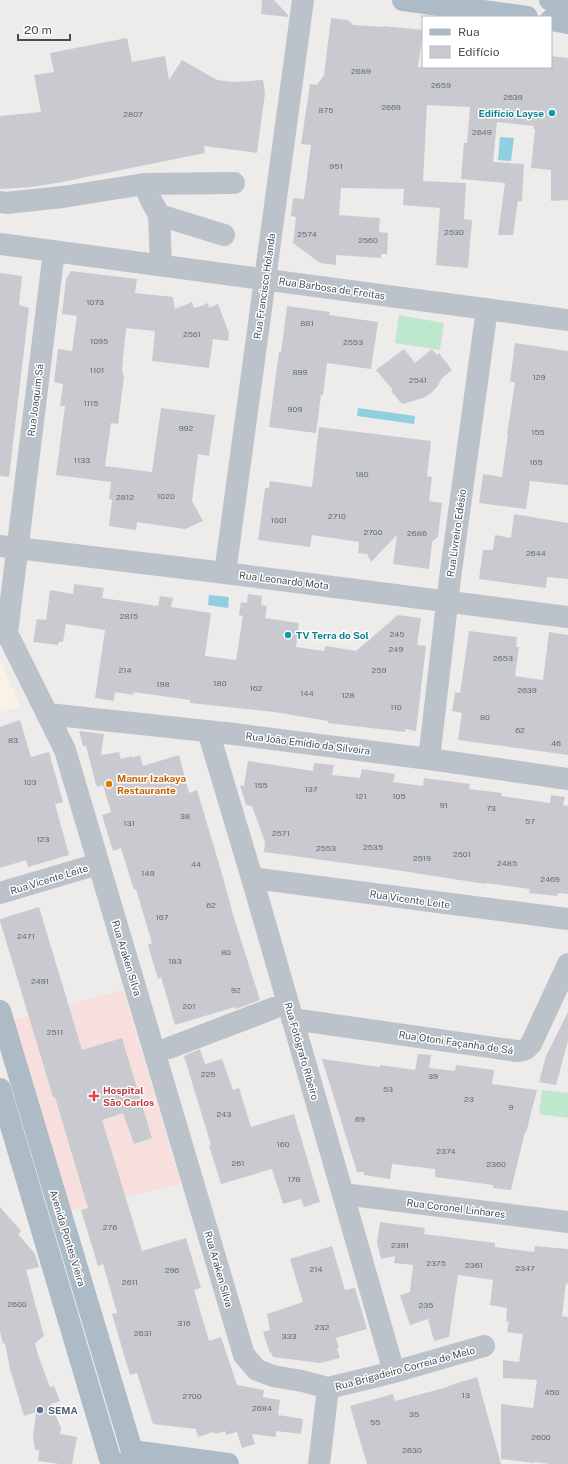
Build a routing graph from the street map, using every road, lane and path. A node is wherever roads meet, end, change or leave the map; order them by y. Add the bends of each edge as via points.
1 (303, 0) edge
2 (403, 0) edge
3 (550, 0) edge
4 (568, 2) edge
5 (520, 16) edge
6 (552, 20) edge
7 (568, 23) edge
8 (234, 182) dead end
9 (144, 184) junction
10 (0, 202) edge
11 (159, 215) junction
12 (224, 235) dead end
13 (0, 244) edge
14 (54, 251) junction
15 (161, 265) junction
16 (265, 279) junction
17 (487, 308) junction
18 (568, 320) edge
19 (8, 547) edge
20 (225, 573) junction
21 (448, 601) junction
22 (568, 617) edge
23 (48, 714) junction
24 (208, 731) junction
25 (429, 759) junction
26 (568, 779) edge
27 (98, 864) junction
28 (252, 878) junction
29 (0, 893) edge
30 (568, 919) edge
31 (568, 964) edge
32 (0, 1011) edge
33 (283, 1013) junction
34 (169, 1048) dead end
35 (0, 1089) edge
36 (343, 1194) junction
37 (568, 1222) edge
38 (484, 1346) dead end
39 (257, 1370) joint
40 (394, 1372) junction
41 (328, 1388) junction
42 (119, 1460) edge
43 (228, 1464) edge
44 (319, 1464) edge

1 - 16 street, Rua Francisco Holanda
2 - 5 main road
3 - 4 main road
6 - 7 main road
8 - 9 street
9 - 10 street via 63,197
9 - 11 street
11 - 12 street
11 - 15 street
13 - 14 street, Rua Barbosa de Freitas
14 - 15 street, Rua Barbosa de Freitas
14 - 19 street, Rua Joaquim Sá
15 - 16 street, Rua Barbosa de Freitas
16 - 17 street, Rua Barbosa de Freitas
16 - 20 street, Rua Francisco Holanda
17 - 18 street, Rua Barbosa de Freitas
17 - 21 street, Rua Livreiro Edésio
19 - 20 street, Rua Leonardo Mota
19 - 23 street, Rua Araken Silva via 7,633
20 - 21 street, Rua Leonardo Mota
21 - 22 street, Rua Leonardo Mota
21 - 25 street, Rua Livreiro Edésio
23 - 24 street, Rua João Emídio da Silveira
23 - 27 street, Rua Araken Silva via 65,750
24 - 25 street, Rua João Emídio da Silveira
24 - 28 street, Rua Fotógrafo Ribeiro
25 - 26 street, Rua João Emídio da Silveira
27 - 29 street, Rua Vicente Leite
27 - 39 street, Rua Araken Silva via 244,1355
28 - 30 street, Rua Vicente Leite
28 - 33 street, Rua Fotógrafo Ribeiro
31 - 33 street, Rua Otoni Façanha de Sá via 530,1044 523,1051
32 - 42 main road, Avenida Pontes Vieira
33 - 34 street, Rua Otoni Façanha de Sá
33 - 36 street, Rua Fotógrafo Ribeiro
35 - 42 main road
36 - 37 street, Rua Coronel Linhares
36 - 40 street, Rua Fotógrafo Ribeiro
38 - 40 street, Rua Brigadeiro Correia de Melo
39 - 41 street, Rua Brigadeiro Correia de Melo
40 - 41 street, Rua Brigadeiro Correia de Melo
41 - 44 street
42 - 43 main road

